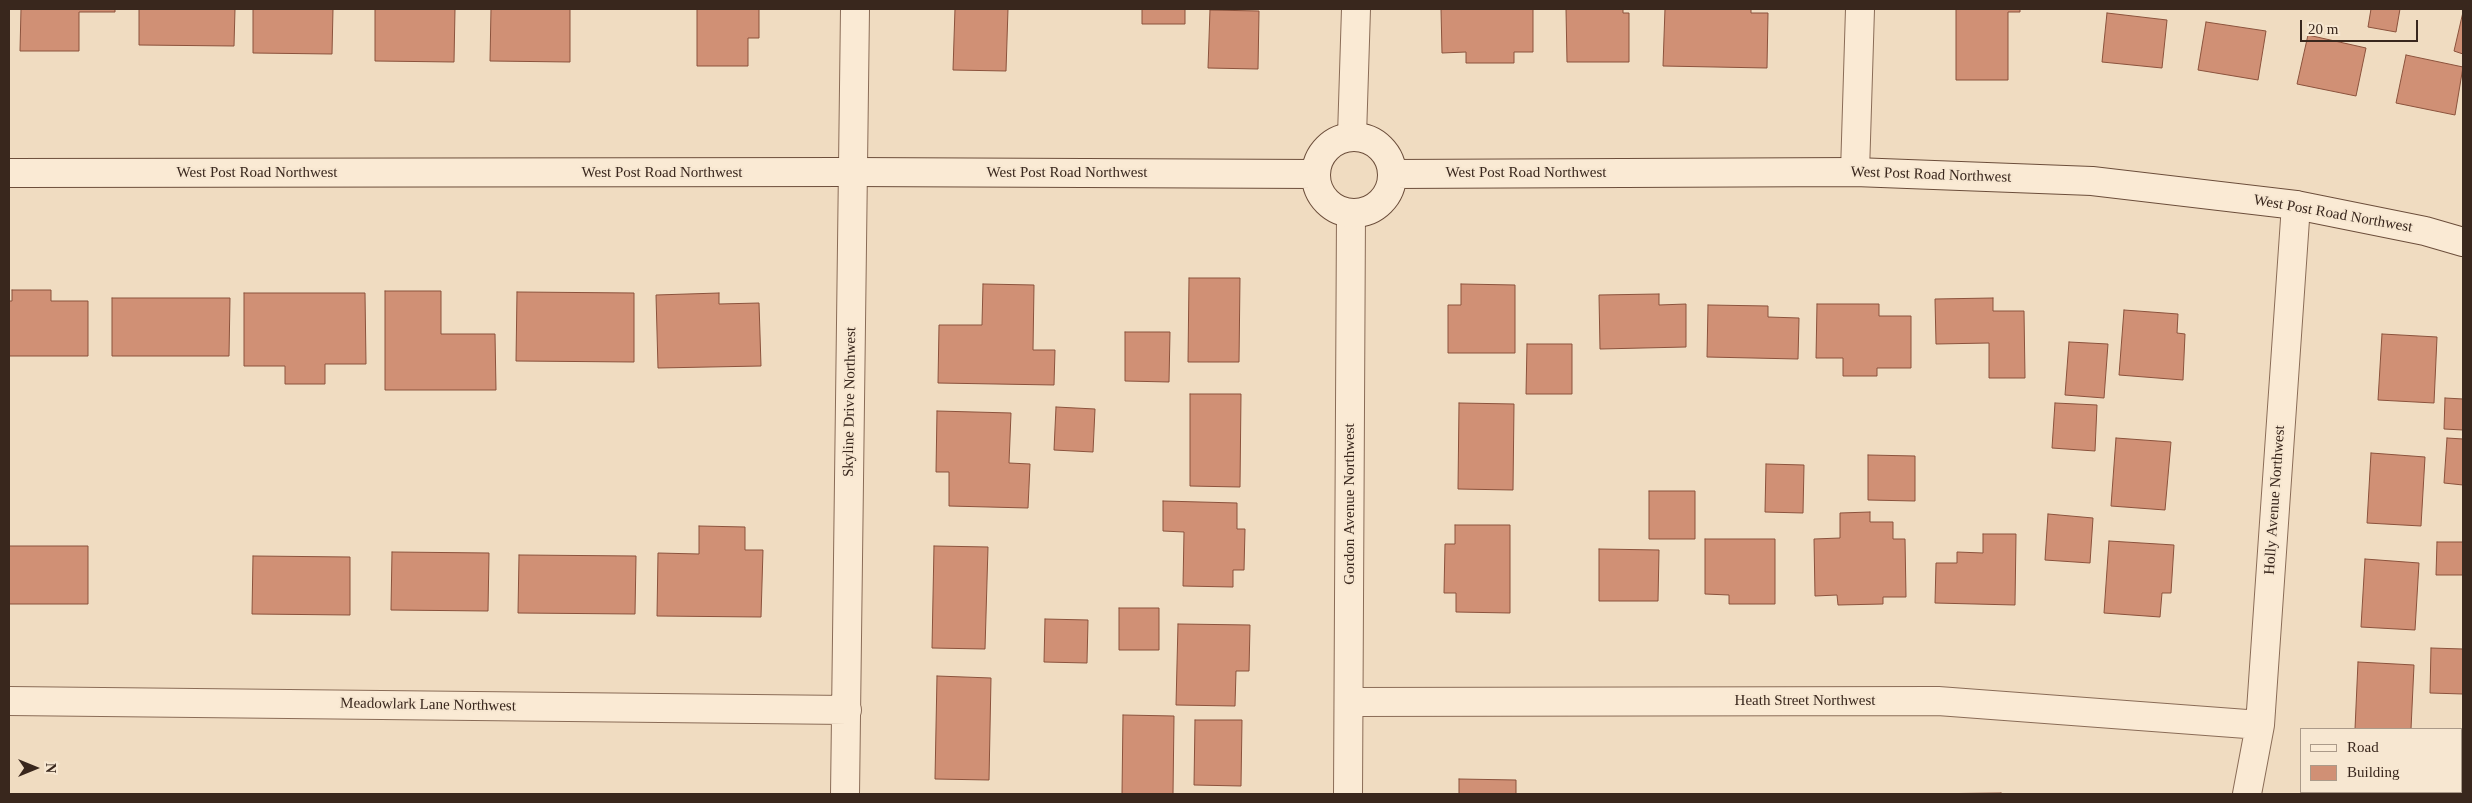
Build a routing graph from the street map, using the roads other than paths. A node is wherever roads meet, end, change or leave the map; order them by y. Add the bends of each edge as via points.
1 (855, 9) edge
2 (1356, 9) edge
3 (1860, 9) edge
4 (1352, 136) junction
5 (852, 172) junction
6 (1855, 172) junction
7 (9, 173) edge
8 (1316, 174) junction
9 (1392, 174) junction
10 (2296, 205) junction
11 (1351, 213) junction
12 (2463, 242) edge
13 (9, 701) edge
14 (1349, 702) junction
15 (847, 710) junction
16 (2260, 725) junction
17 (845, 794) edge
18 (1348, 794) edge
19 (2247, 794) edge

1 - 5 street, Skyline Drive Northwest
2 - 4 street
3 - 6 street
4 - 8 street via 1331,144 1323,152
4 - 9 street via 1375,143 1385,151
5 - 7 street, West Post Road Northwest
5 - 8 street, West Post Road Northwest
5 - 15 street, Skyline Drive Northwest
6 - 9 street, West Post Road Northwest
6 - 10 street, West Post Road Northwest via 2092,181
8 - 11 street via 1326,201 1340,211
9 - 11 street via 1385,198 1364,212
10 - 12 street, West Post Road Northwest via 2425,231
10 - 16 street, Holly Avenue Northwest
11 - 14 street, Gordon Avenue Northwest
13 - 15 street, Meadowlark Lane Northwest
14 - 16 street, Heath Street Northwest via 1938,701
14 - 18 street, Gordon Avenue Northwest
15 - 17 street, Skyline Drive Northwest
16 - 19 street, Holly Avenue Northwest

